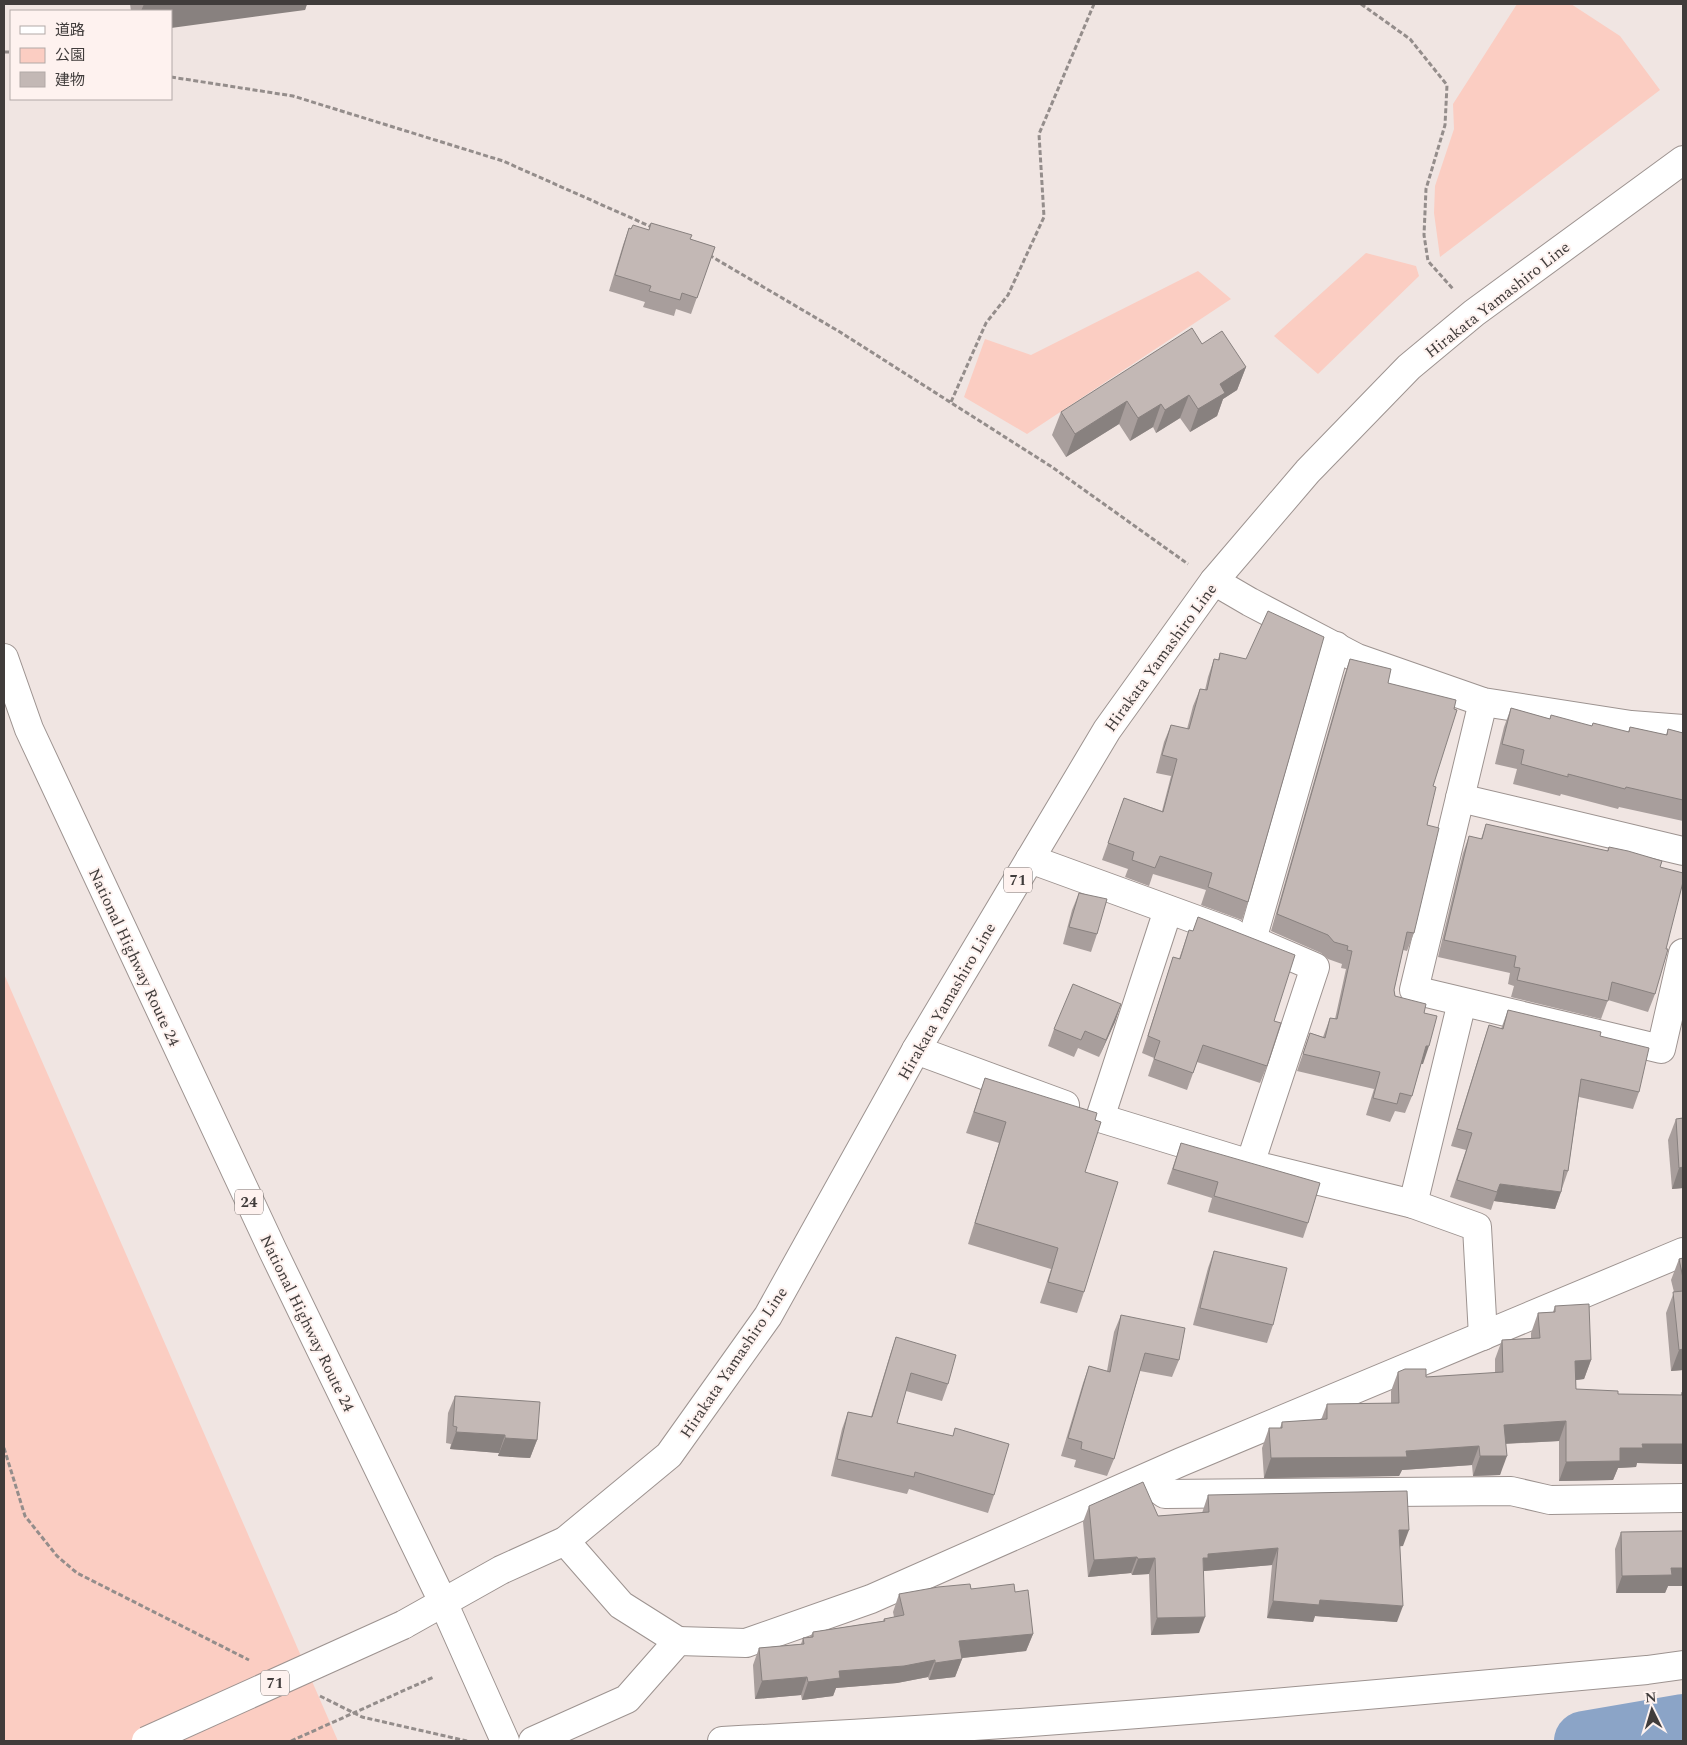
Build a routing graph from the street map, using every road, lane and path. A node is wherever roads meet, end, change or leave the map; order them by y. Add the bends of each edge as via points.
1 (1094, 4) edge
2 (1361, 4) edge
3 (172, 77) edge
4 (1683, 160) edge
5 (658, 230) edge
6 (703, 252) edge
7 (1474, 312) junction
8 (951, 402) junction
9 (1214, 581) junction
10 (1336, 646) junction
11 (4, 658) edge
12 (1484, 702) junction
13 (1683, 729) edge
14 (1460, 798) junction
15 (1683, 851) edge
16 (1030, 859) junction
17 (1168, 910) junction
18 (1252, 940) junction
19 (1683, 953) edge
20 (1462, 1002) junction
21 (916, 1050) junction
22 (1100, 1118) junction
23 (1250, 1164) junction
24 (1413, 1204) junction
25 (1683, 1252) edge
26 (1483, 1336) junction
27 (4, 1448) edge
28 (1144, 1479) junction
29 (1683, 1498) edge
30 (565, 1541) junction
31 (443, 1602) junction
32 (678, 1641) junction
33 (255, 1663) dead end
34 (1683, 1665) edge
35 (434, 1677) dead end
36 (317, 1695) dead end
37 (146, 1741) edge
38 (291, 1741) edge
39 (466, 1741) edge
40 (505, 1741) edge
41 (533, 1741) edge
42 (722, 1741) edge

1 - 8 path via 1039,134 1044,217 1008,295 986,323
2 - 7 path via 1410,39 1447,85 1445,125 1426,189 1424,235 1428,261
3 - 5 path via 294,96 503,161
4 - 7 main road, Hirakata Yamashiro Line / 71
6 - 8 path
7 - 9 main road, Hirakata Yamashiro Line / 71 via 1409,367 1358,418
8 - 9 path via 1052,467
9 - 10 main road
9 - 16 main road, Hirakata Yamashiro Line / 71 via 1107,730
10 - 12 main road via 1357,658
10 - 18 main road
11 - 31 main road, National Highway Route 24 / 24 via 33,738 272,1251
12 - 13 main road via 1631,725
12 - 14 main road
14 - 15 main road
14 - 20 main road via 1414,990
16 - 17 main road
16 - 21 main road, Hirakata Yamashiro Line / 71
17 - 18 main road
17 - 22 main road
18 - 23 main road via 1315,967
19 - 20 main road via 1661,1049
20 - 24 main road
21 - 22 main road
21 - 30 main road, Hirakata Yamashiro Line / 71 via 768,1316 669,1455
22 - 23 main road
23 - 24 main road
24 - 26 main road via 1477,1227
25 - 26 main road
26 - 28 main road
27 - 33 path via 25,1516 57,1556 77,1573
28 - 29 main road via 1164,1494 1511,1491 1550,1500
28 - 32 main road via 870,1599 746,1643
30 - 31 main road, Hirakata Yamashiro Line / 71 via 501,1570
30 - 32 main road via 621,1604
31 - 37 main road, Hirakata Yamashiro Line / 71, bridge via 403,1625
31 - 40 main road, National Highway Route 24 / 24
32 - 41 main road via 627,1699
34 - 42 main road via 1372,1695 878,1734
35 - 38 path, bridge
36 - 39 path via 362,1717

